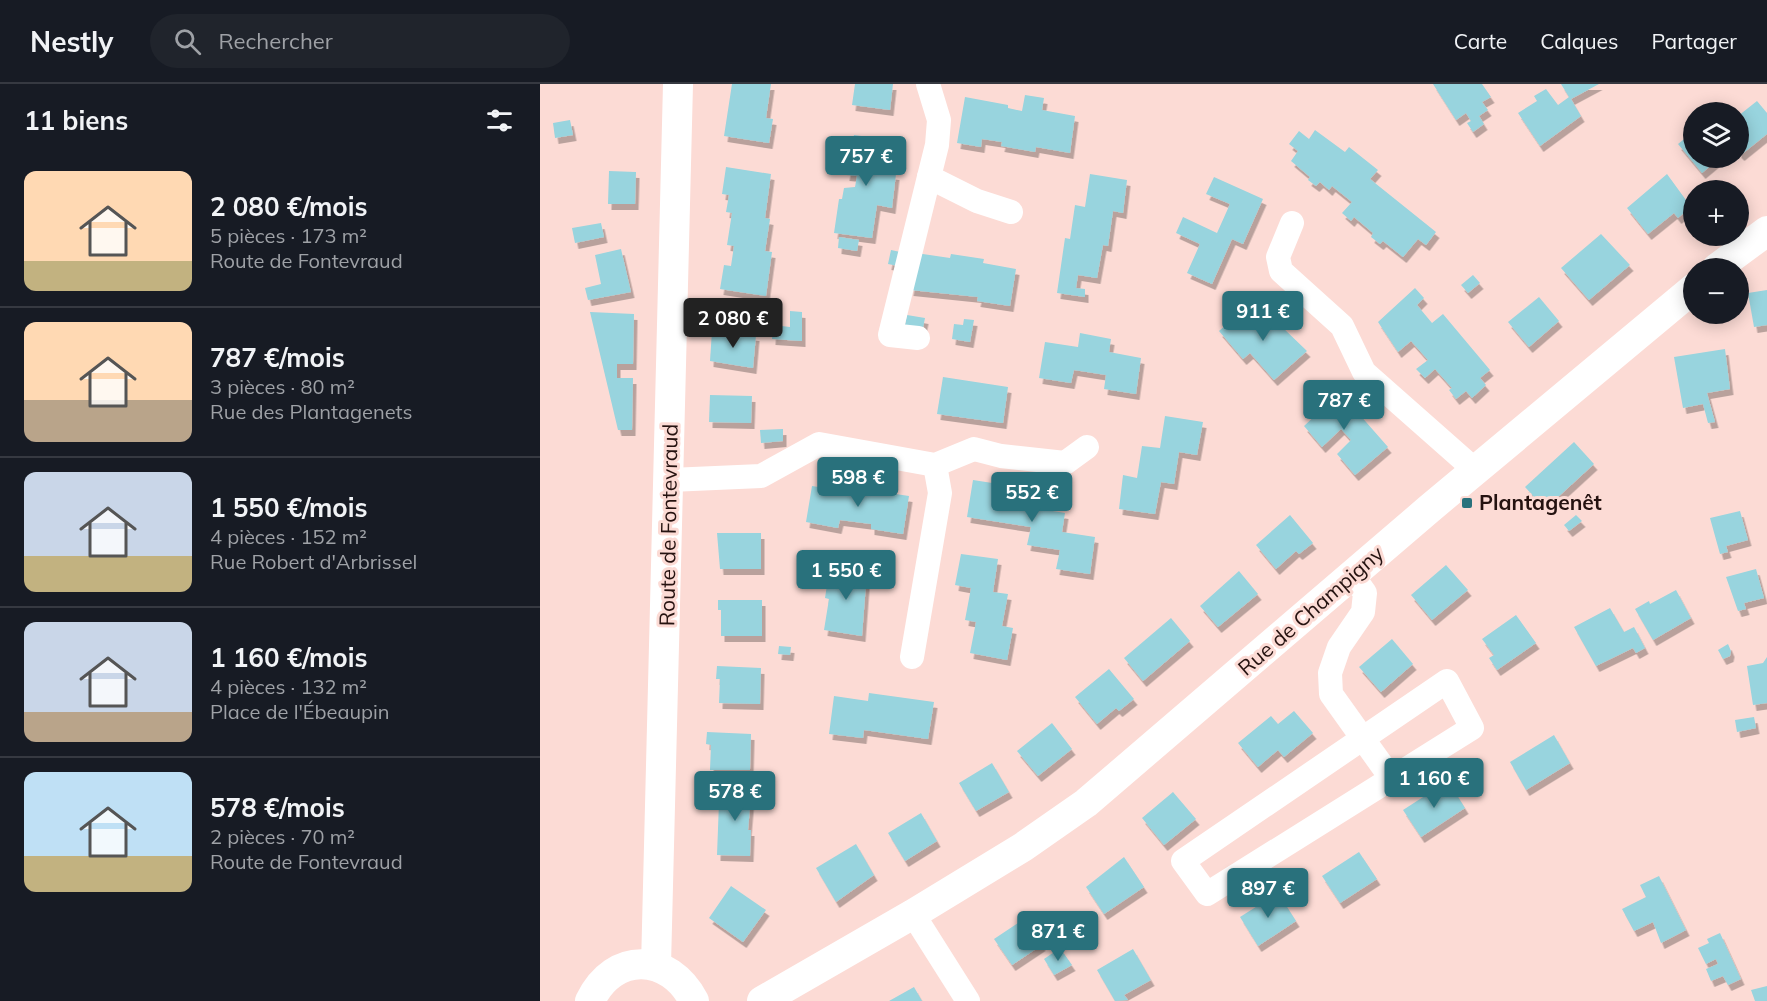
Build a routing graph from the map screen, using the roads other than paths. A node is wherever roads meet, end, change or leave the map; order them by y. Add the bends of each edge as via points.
1 (678, 84) edge
2 (928, 84) edge
3 (929, 177) junction
4 (1011, 212) dead end
5 (1292, 223) dead end
6 (1767, 231) edge
7 (1731, 258) edge
8 (1683, 297) edge
9 (918, 338) dead end
10 (1087, 447) dead end
11 (935, 465) junction
12 (1475, 470) junction
13 (670, 480) junction
14 (1353, 576) junction
15 (912, 657) dead end
16 (1364, 740) junction
17 (1391, 778) junction
18 (913, 914) junction
19 (656, 966) junction
20 (590, 1001) edge
21 (694, 1001) edge
22 (762, 1001) edge
23 (968, 1001) edge

1 - 13 street, Route de Fontevraud
2 - 3 street via 939,120
3 - 4 street via 977,201
3 - 9 street via 890,335
5 - 12 street via 1278,257 1281,271 1342,326 1364,372
6 - 7 street
8 - 12 street, Rue de Champigny
10 - 11 street via 1065,463 974,449
11 - 13 street via 819,444 761,476
11 - 15 street via 940,493
12 - 14 street, Rue de Champigny
13 - 19 street, Route de Fontevraud
14 - 16 street via 1365,593 1363,612 1339,646 1330,673 1331,694
14 - 18 street, Rue de Champigny via 1086,803 1023,847
16 - 17 street
16 - 17 street via 1447,681 1472,728
16 - 17 street via 1183,861 1207,894
18 - 22 street, Rue de Champigny
18 - 23 street
19 - 20 street via 624,967 609,975
19 - 21 street via 686,985

